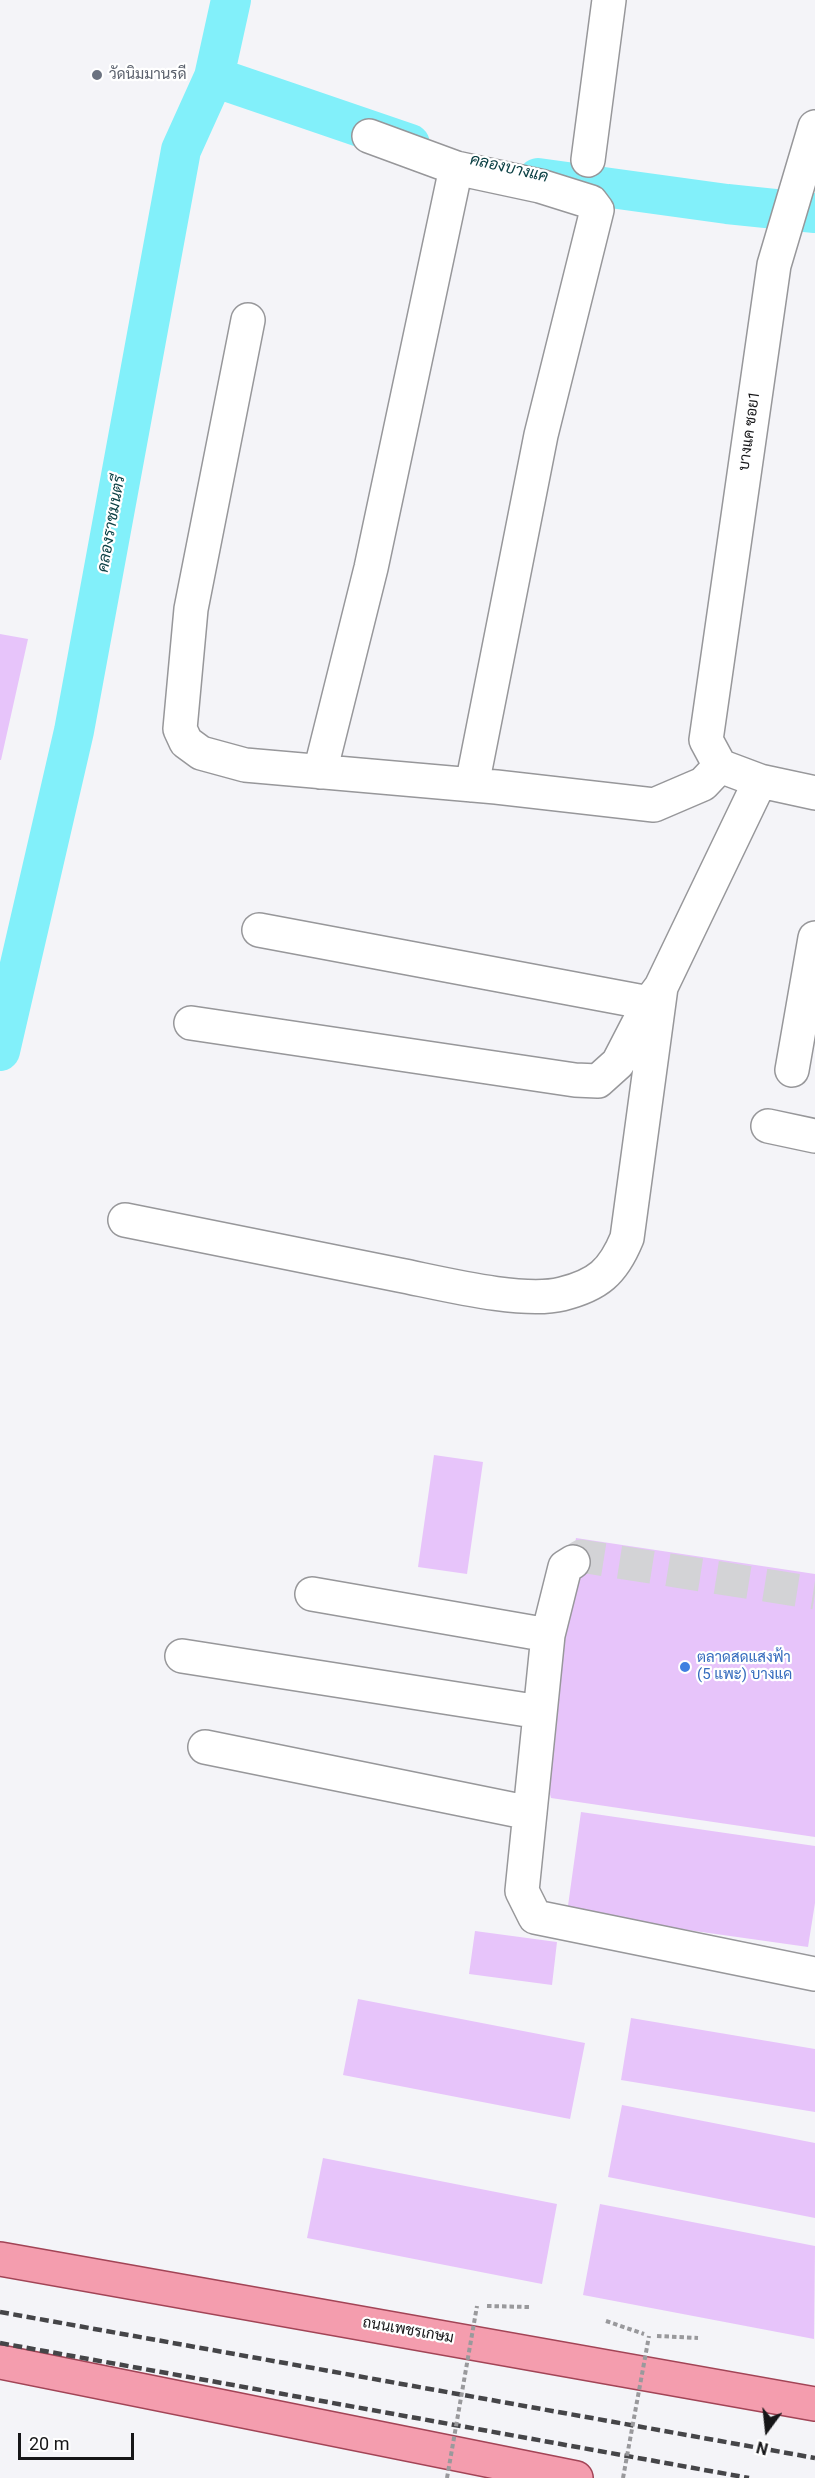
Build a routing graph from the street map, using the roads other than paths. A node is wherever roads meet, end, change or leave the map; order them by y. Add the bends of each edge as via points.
1 (609, 0) edge
2 (812, 135) edge
3 (369, 136) dead end
4 (588, 160) dead end
5 (456, 168) junction
6 (248, 320) dead end
7 (713, 753) junction
8 (320, 772) junction
9 (760, 781) junction
10 (472, 785) junction
11 (815, 793) edge
12 (259, 930) dead end
13 (815, 938) edge
14 (655, 995) junction
15 (191, 1023) dead end
16 (792, 1070) dead end
17 (768, 1126) dead end
18 (815, 1136) edge
19 (125, 1220) dead end
20 (573, 1562) dead end
21 (312, 1594) dead end
22 (548, 1635) junction
23 (182, 1656) dead end
24 (540, 1712) junction
25 (205, 1746) dead end
26 (530, 1813) junction
27 (815, 1974) edge
28 (0, 2259) edge
29 (0, 2362) edge
30 (815, 2404) edge
31 (576, 2478) edge

1 - 4 street
2 - 7 street, บางแค ซอย1 via 774,265
3 - 5 street
5 - 8 street via 371,568
5 - 10 street via 540,186 591,202 597,210 541,435
6 - 8 street via 191,609 180,729 186,742 208,755 245,765
7 - 9 street
7 - 10 street via 703,784 654,805
8 - 10 street
9 - 11 street
9 - 14 street
12 - 14 street
13 - 16 street
14 - 15 street via 618,1062 597,1081
14 - 19 street via 627,1238 617,1261 598,1281 560,1295 517,1296
17 - 18 street
20 - 22 street via 565,1568
21 - 22 street
22 - 24 street
23 - 24 street
24 - 26 street
25 - 26 street
26 - 27 street via 522,1891 535,1917
28 - 30 main road, ถนนเพชรเกษม
29 - 31 main road

